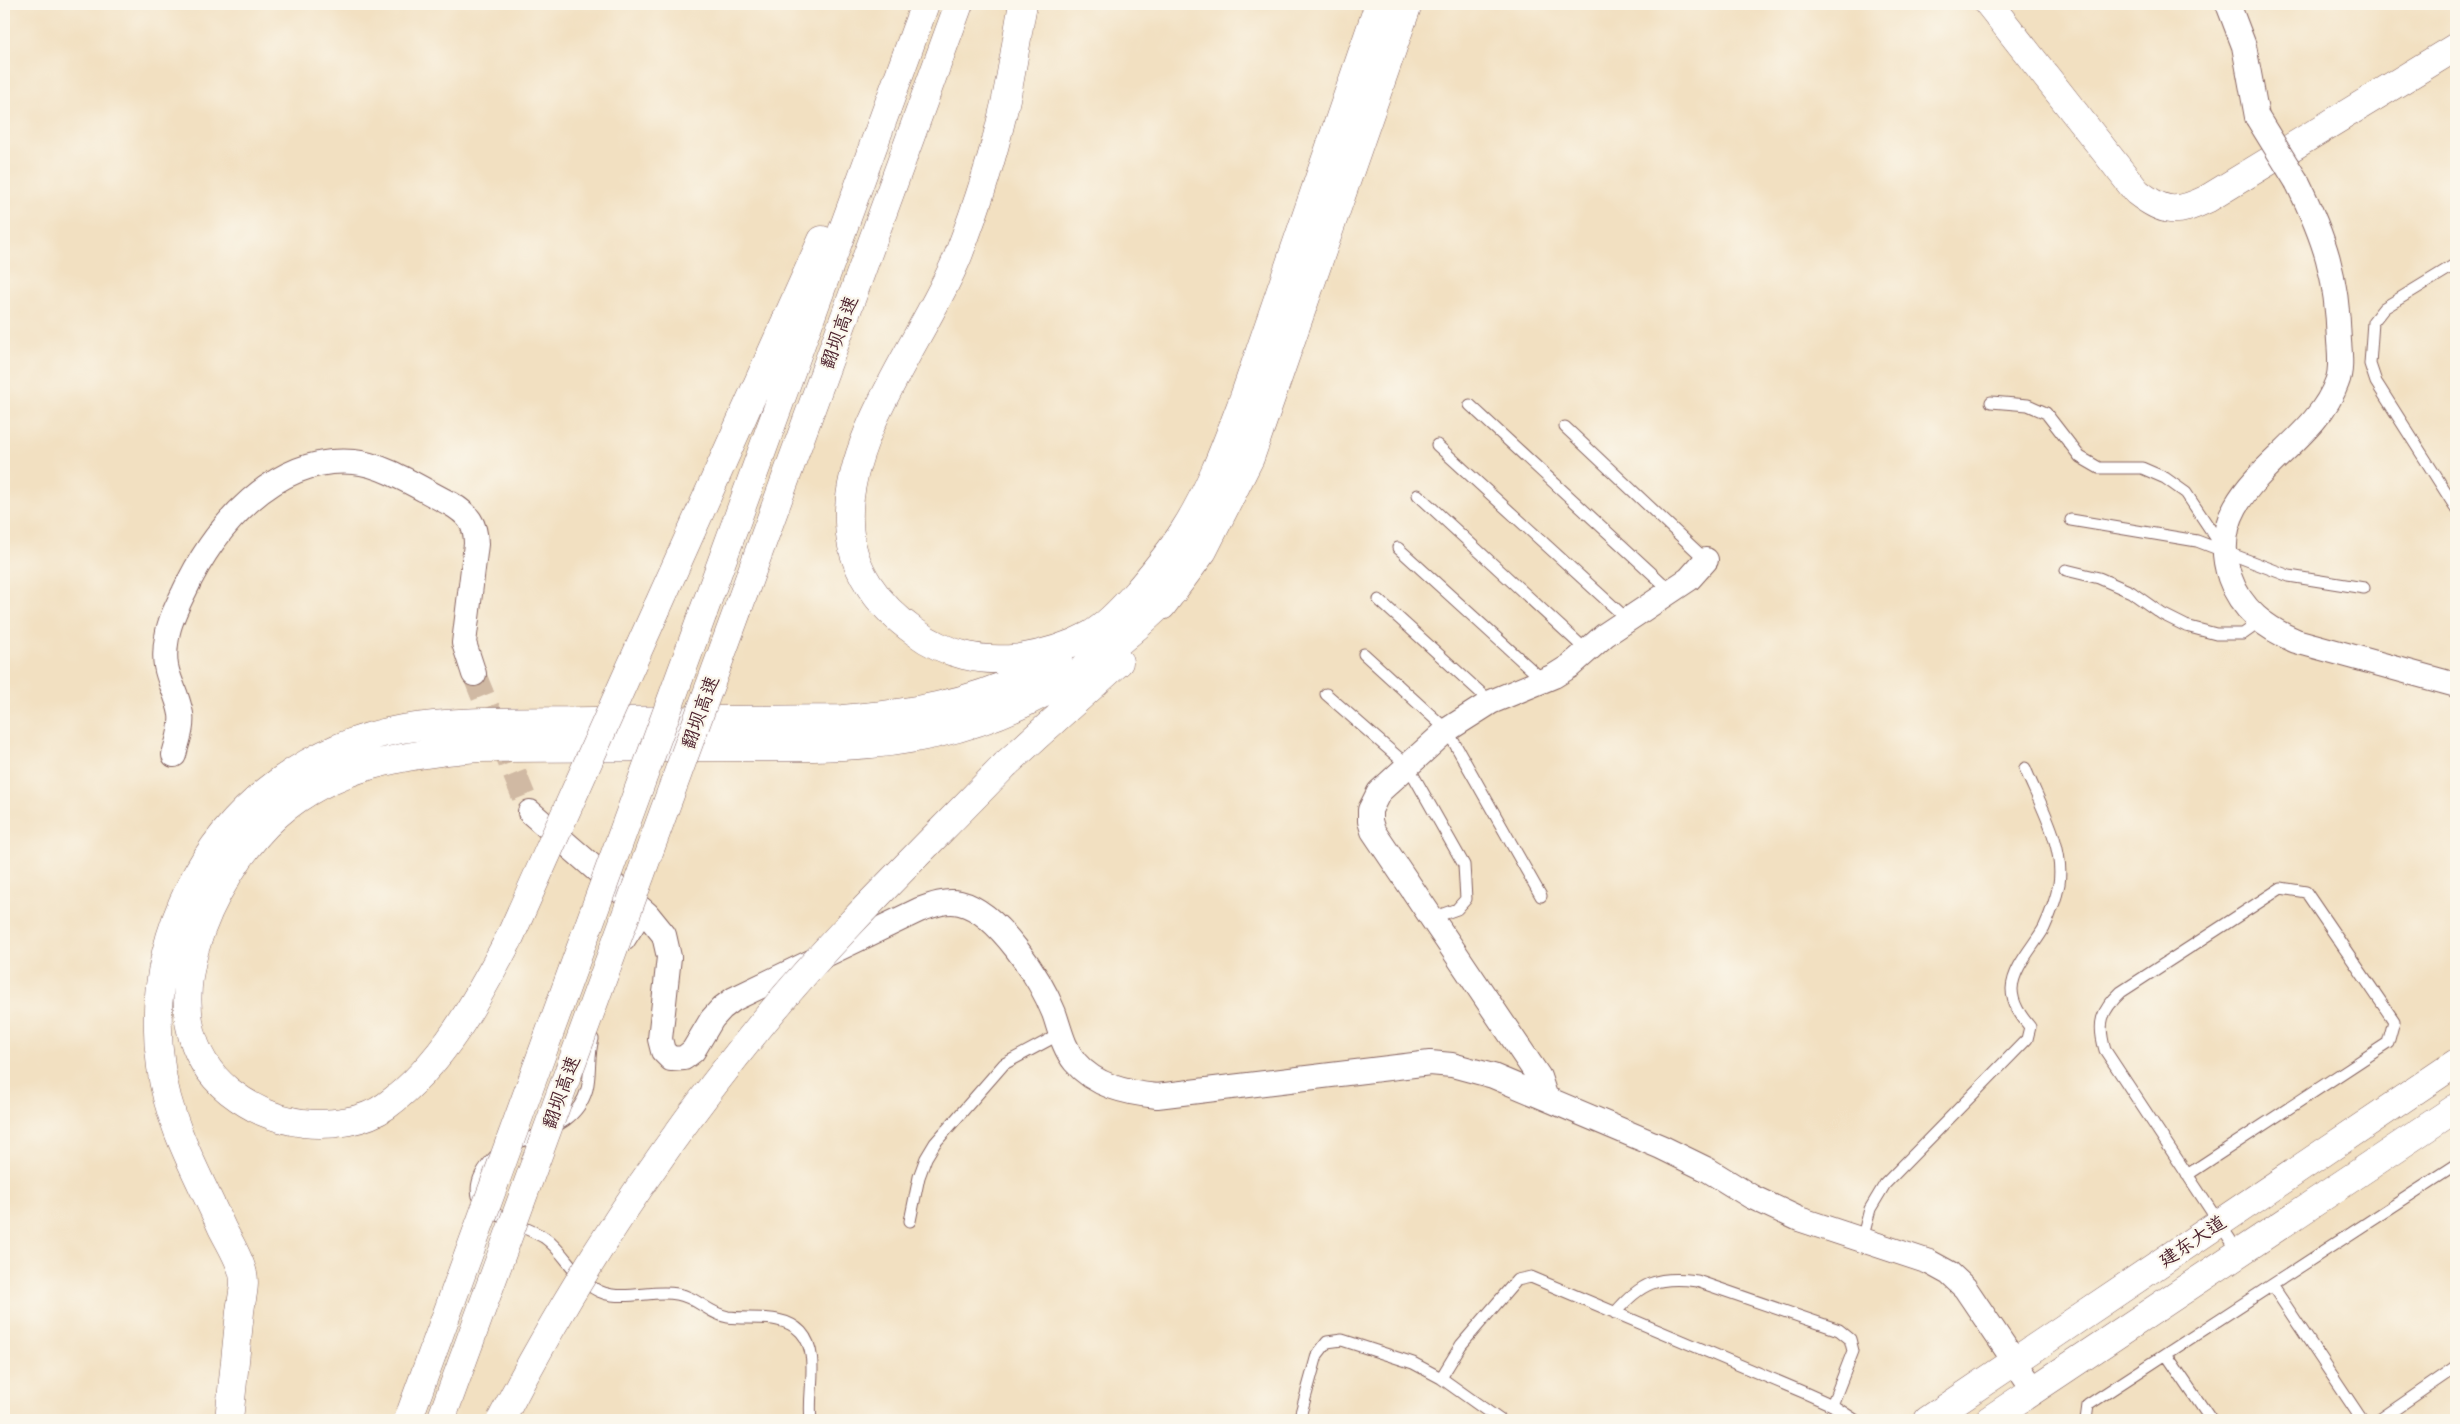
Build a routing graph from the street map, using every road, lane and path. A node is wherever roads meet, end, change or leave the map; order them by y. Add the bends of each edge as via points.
1 (959, 4) edge
2 (1023, 4) edge
3 (1379, 4) edge
4 (1408, 4) edge
5 (1989, 4) edge
6 (2228, 4) edge
7 (922, 14) edge
8 (2456, 47) edge
9 (2456, 264) edge
10 (1991, 402) dead end
11 (1470, 404) dead end
12 (1565, 427) dead end
13 (1437, 445) dead end
14 (2452, 494) edge
15 (1418, 495) dead end
16 (2456, 508) edge
17 (2071, 520) dead end
18 (1398, 548) dead end
19 (2225, 551) junction
20 (1706, 560) joint
21 (2066, 570) dead end
22 (2364, 588) dead end
23 (1671, 591) junction
24 (1172, 592) junction
25 (1378, 600) dead end
26 (1628, 620) junction
27 (2260, 622) junction
28 (1093, 633) junction
29 (1587, 651) junction
30 (1364, 654) dead end
31 (474, 674) tunnel mouth
32 (1544, 680) junction
33 (2456, 685) edge
34 (1326, 694) dead end
35 (1491, 702) junction
36 (1447, 730) junction
37 (174, 755) dead end
38 (1408, 766) junction
39 (2024, 768) dead end
40 (530, 812) tunnel mouth
41 (1541, 896) dead end
42 (647, 914) junction
43 (1432, 918) junction
44 (1060, 1034) junction
45 (2456, 1063) edge
46 (1546, 1098) junction
47 (2456, 1108) edge
48 (2456, 1165) edge
49 (2187, 1175) junction
50 (910, 1222) dead end
51 (2219, 1223) junction
52 (1862, 1240) junction
53 (2239, 1253) junction
54 (2272, 1285) junction
55 (1615, 1313) junction
56 (2166, 1354) junction
57 (2014, 1361) junction
58 (2456, 1367) edge
59 (1441, 1378) junction
60 (2034, 1390) junction
61 (1832, 1405) junction
62 (229, 1420) edge
63 (408, 1420) edge
64 (441, 1420) edge
65 (502, 1420) edge
66 (811, 1420) edge
67 (1299, 1420) edge
68 (1500, 1420) edge
69 (1855, 1420) edge
70 (1928, 1420) edge
71 (1989, 1420) edge
72 (2086, 1420) edge
73 (2211, 1420) edge
74 (2362, 1420) edge
75 (2379, 1420) edge

1 - 64 main road, 翻坝高速, bridge
2 - 28 main road via 1004,111 975,212 934,306 864,445 851,487 849,524 861,570 881,602 925,640 952,652 981,659 1020,658 1067,646
3 - 28 main road via 1243,400 1206,491 1183,532 1155,571 1127,604
4 - 24 main road via 1250,458 1203,551
5 - 8 main road via 2137,192 2152,204 2171,211 2190,207 2207,198
6 - 19 street, bridge via 2244,46 2257,117 2318,226 2332,271 2340,367 2338,382 2312,424 2259,474 2236,504 2227,528
7 - 24 main road, bridge via 657,608 510,939 457,1030 425,1072 384,1107 352,1121 318,1124 283,1120 249,1107 220,1083 201,1056 190,1025 187,992 196,942 215,895 242,852 278,814 321,785 370,764 423,753 477,748 844,746 936,734 981,721 1065,682 1103,657
7 - 63 main road, 翻坝高速, bridge
9 - 14 lane via 2384,308 2373,322 2370,364 2376,382
10 - 19 lane via 2028,405 2046,413 2080,457 2099,468 2142,468 2165,478 2186,493
11 - 23 lane
12 - 20 lane
13 - 26 lane
14 - 16 lane
15 - 29 lane
17 - 19 lane via 2196,541
18 - 32 lane
19 - 22 lane via 2289,576
19 - 27 street via 2234,588
20 - 23 street via 1689,579
21 - 27 lane via 2099,578 2131,592 2186,626 2216,634 2243,634
23 - 26 street
24 - 65 main road, bridge via 1121,661 1006,764 840,935 766,1018 696,1107 631,1200 570,1296
25 - 35 lane
26 - 29 street
27 - 33 street via 2296,642
28 - 62 main road via 1052,663 1015,682 934,708 888,716 475,722 399,730 363,740 313,761 268,789 241,813 197,872 180,908 160,978 157,1027 161,1070 171,1110 244,1275
29 - 32 street via 1570,666
30 - 36 lane
31 - 37 street via 464,643 476,544 471,520 451,504 379,469 356,462 333,461 310,466 249,500 219,533 190,578 167,635 164,659 181,714
32 - 35 street
34 - 38 lane
35 - 36 street
36 - 38 street
36 - 41 lane
38 - 43 street via 1379,792 1370,810 1370,820 1373,831
38 - 43 lane via 1464,865 1466,899 1457,909
39 - 52 lane via 2055,841 2060,863 2053,907 2016,973 2012,988 2015,1003 2030,1027 2027,1039 1885,1184 1870,1209
40 - 42 street
42 - 44 street via 664,934 668,946 660,1039 663,1051 672,1059 684,1058 693,1051 712,1019 734,999 919,910 945,903 973,908 986,915 1004,933 1044,993
42 - 66 lane via 626,947 598,1025 591,1045 587,1088 578,1111 564,1123 501,1151 487,1164 478,1181 478,1197 488,1210 551,1243 592,1289 627,1296 675,1293 696,1299 718,1314 784,1322 800,1331 810,1344
43 - 46 street via 1539,1076
44 - 46 street via 1075,1062 1088,1074 1103,1084 1138,1094 1174,1094 1430,1063 1493,1076
44 - 50 lane via 1004,1064 935,1143 919,1177
45 - 51 main road, 建东大道
46 - 52 street via 1661,1147 1708,1170 1752,1198 1799,1219
47 - 53 main road, 建东大道
48 - 54 lane
49 - 49 lane via 2104,1050 2100,1034 2102,1018 2109,1004 2121,992 2281,888 2306,892 2394,1021 2388,1043
49 - 51 lane
51 - 53 lane
51 - 57 main road, 建东大道
52 - 57 street via 1930,1262 1949,1273 1965,1288
53 - 60 main road, 建东大道
54 - 56 lane
54 - 74 lane
55 - 59 lane via 1531,1277 1524,1277 1517,1280 1461,1345
55 - 61 lane
55 - 61 lane via 1630,1295 1673,1278 1697,1281 1839,1330 1850,1338 1853,1351
56 - 72 lane via 2088,1405
56 - 73 lane
57 - 60 street
57 - 70 main road, 建东大道
58 - 75 lane
59 - 67 lane via 1413,1363 1342,1340 1327,1342 1317,1355
59 - 68 lane
60 - 71 main road, 建东大道
61 - 69 lane

